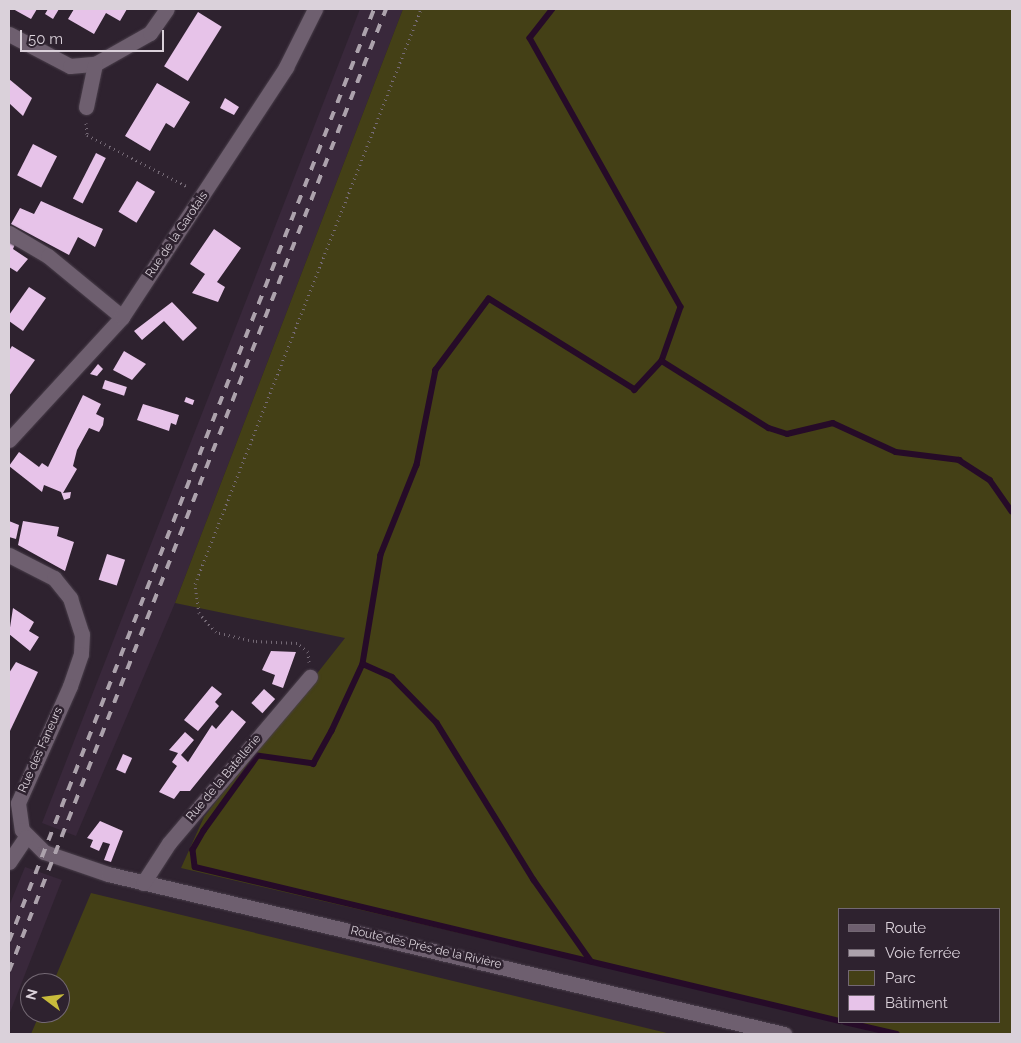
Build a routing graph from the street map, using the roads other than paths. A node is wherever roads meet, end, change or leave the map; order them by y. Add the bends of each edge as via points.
1 (167, 9) edge
2 (315, 9) edge
3 (9, 34) edge
4 (95, 64) junction
5 (86, 106) road end
6 (9, 233) edge
7 (122, 317) junction
8 (9, 440) edge
9 (9, 554) edge
10 (310, 677) road end
11 (26, 837) junction
12 (9, 862) edge
13 (143, 883) junction
14 (784, 1034) edge

1 - 4 street via 150,33
2 - 7 street, Rue de la Garotais via 286,67
3 - 4 street via 50,59 70,66
4 - 5 street
6 - 7 street via 48,256
7 - 8 street, Rue de la Garotais
9 - 11 street, Rue des Faneurs via 54,578 70,598 82,634 81,654 70,686 18,803
10 - 13 street, Rue de la Batellerie via 169,842
11 - 12 street
11 - 13 street, Route des Prés de la Rivière via 68,862
13 - 14 street, Route des Prés de la Rivière

